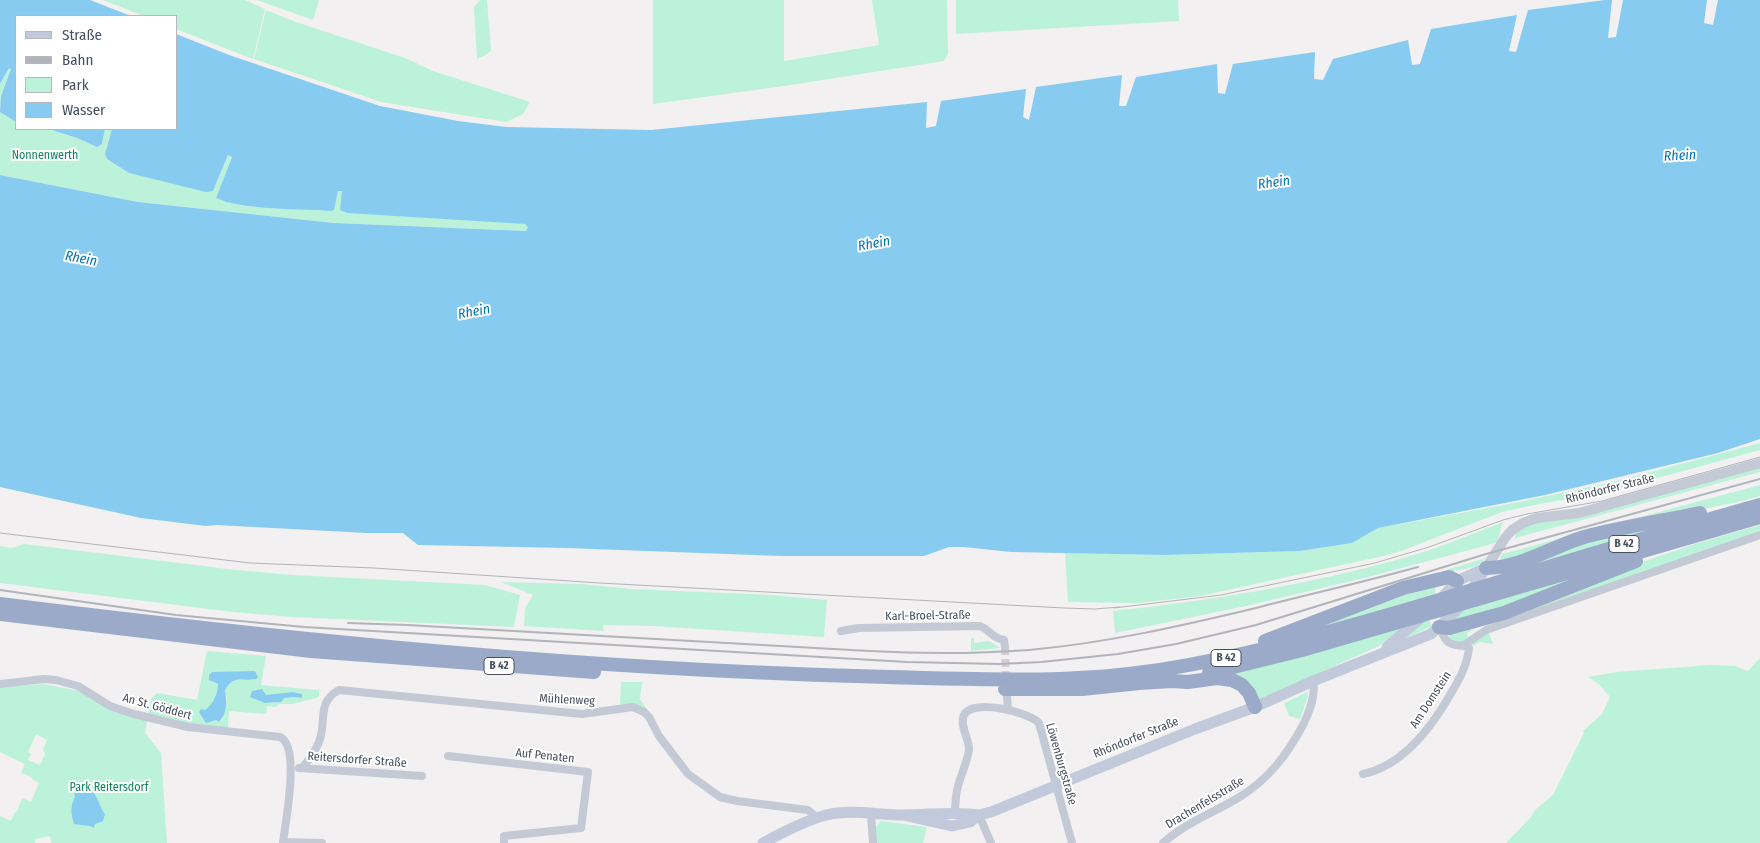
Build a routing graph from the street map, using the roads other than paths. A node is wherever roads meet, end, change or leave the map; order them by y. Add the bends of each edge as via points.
1 (1760, 463) edge
2 (1760, 504) edge
3 (1760, 517) edge
4 (1727, 526) junction
5 (1760, 535) edge
6 (1494, 556) junction
7 (1505, 566) junction
8 (1486, 568) junction
9 (1457, 581) junction
10 (0, 604) edge
11 (1429, 606) junction
12 (1460, 607) junction
13 (0, 614) edge
14 (1439, 627) junction
15 (841, 631) dead end
16 (1464, 645) junction
17 (1005, 647) tunnel mouth
18 (1376, 655) junction
19 (1208, 662) junction
20 (1172, 681) junction
21 (1313, 681) junction
22 (0, 684) edge
23 (1024, 684) junction
24 (1002, 688) junction
25 (1255, 707) junction
26 (1008, 710) junction
27 (448, 756) dead end
28 (292, 768) junction
29 (302, 768) junction
30 (1364, 774) dead end
31 (422, 776) dead end
32 (1056, 786) junction
33 (957, 812) junction
34 (871, 814) junction
35 (903, 815) junction
36 (979, 815) junction
37 (814, 819) junction
38 (962, 824) junction
39 (283, 843) edge
40 (322, 843) edge
41 (504, 843) edge
42 (763, 843) edge
43 (873, 843) edge
44 (991, 843) edge
45 (1072, 843) edge
46 (1163, 843) edge

1 - 6 street, Rhöndorfer Straße via 1588,510 1523,522 1505,538
2 - 7 highway, B 42 via 1734,506 1583,538
2 - 11 highway, B 42
3 - 4 highway, B 42
4 - 14 highway via 1504,612 1449,628
4 - 20 highway, B 42 via 1242,666
5 - 16 street via 1486,630
6 - 7 highway
6 - 8 street, Rhöndorfer Straße
7 - 8 highway, B 42
8 - 9 main road, Rhöndorfer Straße
8 - 12 main road, Rhöndorfer Straße
9 - 11 main road, Rhöndorfer Straße
9 - 12 main road via 1464,596
9 - 19 highway, B 42 via 1450,577 1403,588
10 - 24 highway, B 42 via 282,637 501,656
11 - 14 main road
11 - 18 main road, Rhöndorfer Straße via 1397,640
11 - 19 highway, B 42
12 - 14 main road, Rhöndorfer Straße
13 - 24 highway, B 42 via 311,651 481,665 727,680
14 - 16 street via 1448,642
14 - 18 main road, Rhöndorfer Straße via 1431,634
15 - 17 street, Karl-Broel-Straße via 980,626 988,629 993,637 1004,640
16 - 30 street, Am Domstein via 1469,648 1466,665 1425,734 1401,756
18 - 21 main road, Rhöndorfer Straße
19 - 23 highway, B 42 via 1141,673
20 - 23 highway, B 42 via 1082,689
20 - 25 highway, B 42 via 1232,680 1242,685
21 - 25 main road, Rhöndorfer Straße
21 - 46 street, Drachenfelsstraße via 1314,692 1306,719 1285,756 1270,774 1250,790 1186,826
22 - 28 street, An St. Göddert via 56,680 78,686 110,706 134,714 196,728 280,737 288,744
23 - 24 highway, B 42
24 - 26 street
25 - 32 main road, Rhöndorfer Straße
26 - 32 street, Löwenburgstraße via 1039,723
26 - 33 street via 975,707 963,717 969,750 958,788
27 - 41 street, Auf Penaten via 588,772 581,828 504,836
28 - 29 street, Reitersdorfer Straße
28 - 39 street, An St. Göddert
29 - 31 street, Reitersdorfer Straße
29 - 37 street, Mühlenweg via 320,741 324,706 339,690 582,714 633,707 649,717 688,774 720,797 808,810
32 - 36 main road, Rhöndorfer Straße
32 - 45 street, Löwenburgstraße
33 - 35 main road
33 - 36 main road
33 - 38 main road via 965,818
34 - 35 main road
34 - 37 main road via 840,813
34 - 43 street
35 - 38 main road via 952,826
36 - 38 main road, Rhöndorfer Straße
36 - 44 street
37 - 42 main road
39 - 40 street

